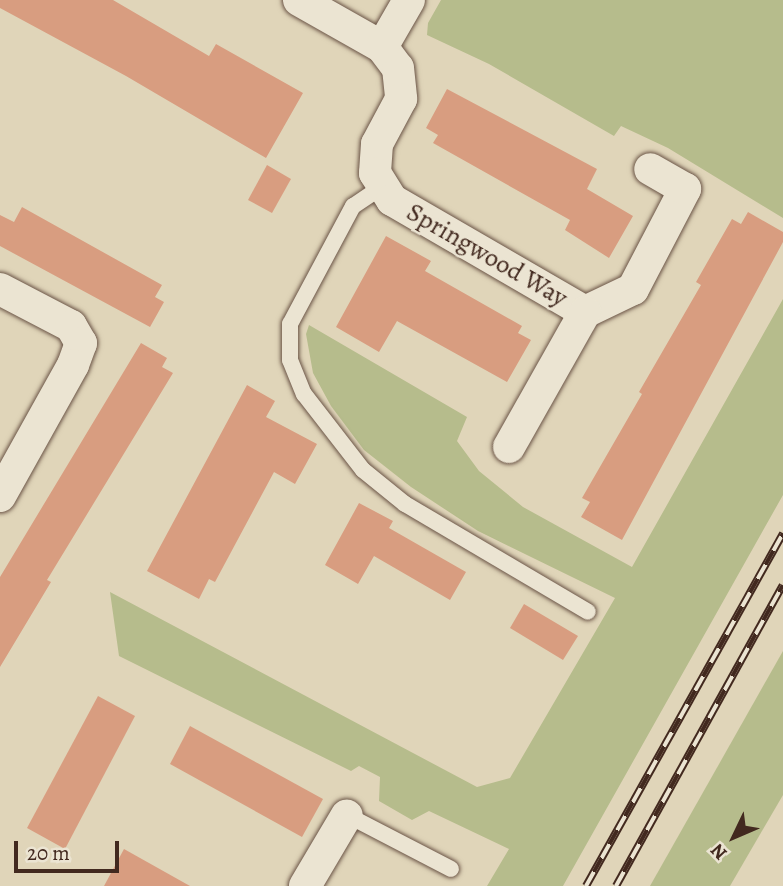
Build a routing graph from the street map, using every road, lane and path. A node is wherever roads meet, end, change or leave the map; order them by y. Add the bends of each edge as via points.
1 (299, 0) edge
2 (409, 0) edge
3 (382, 47) junction
4 (650, 169) dead end
5 (383, 186) junction
6 (0, 289) edge
7 (585, 312) junction
8 (509, 447) dead end
9 (0, 496) edge
10 (588, 611) dead end
11 (347, 815) joint
12 (452, 869) dead end
13 (305, 886) edge

1 - 3 street
2 - 3 street
3 - 5 street, Springwood Way via 398,68 401,99 377,144 374,173
4 - 7 street, Springwood Way via 685,189 633,289
5 - 7 street, Springwood Way via 392,200
5 - 10 lane via 352,206 290,324 289,360 304,394 363,470 405,504
6 - 9 street via 71,327 81,343
7 - 8 street
11 - 12 lane
11 - 13 street

